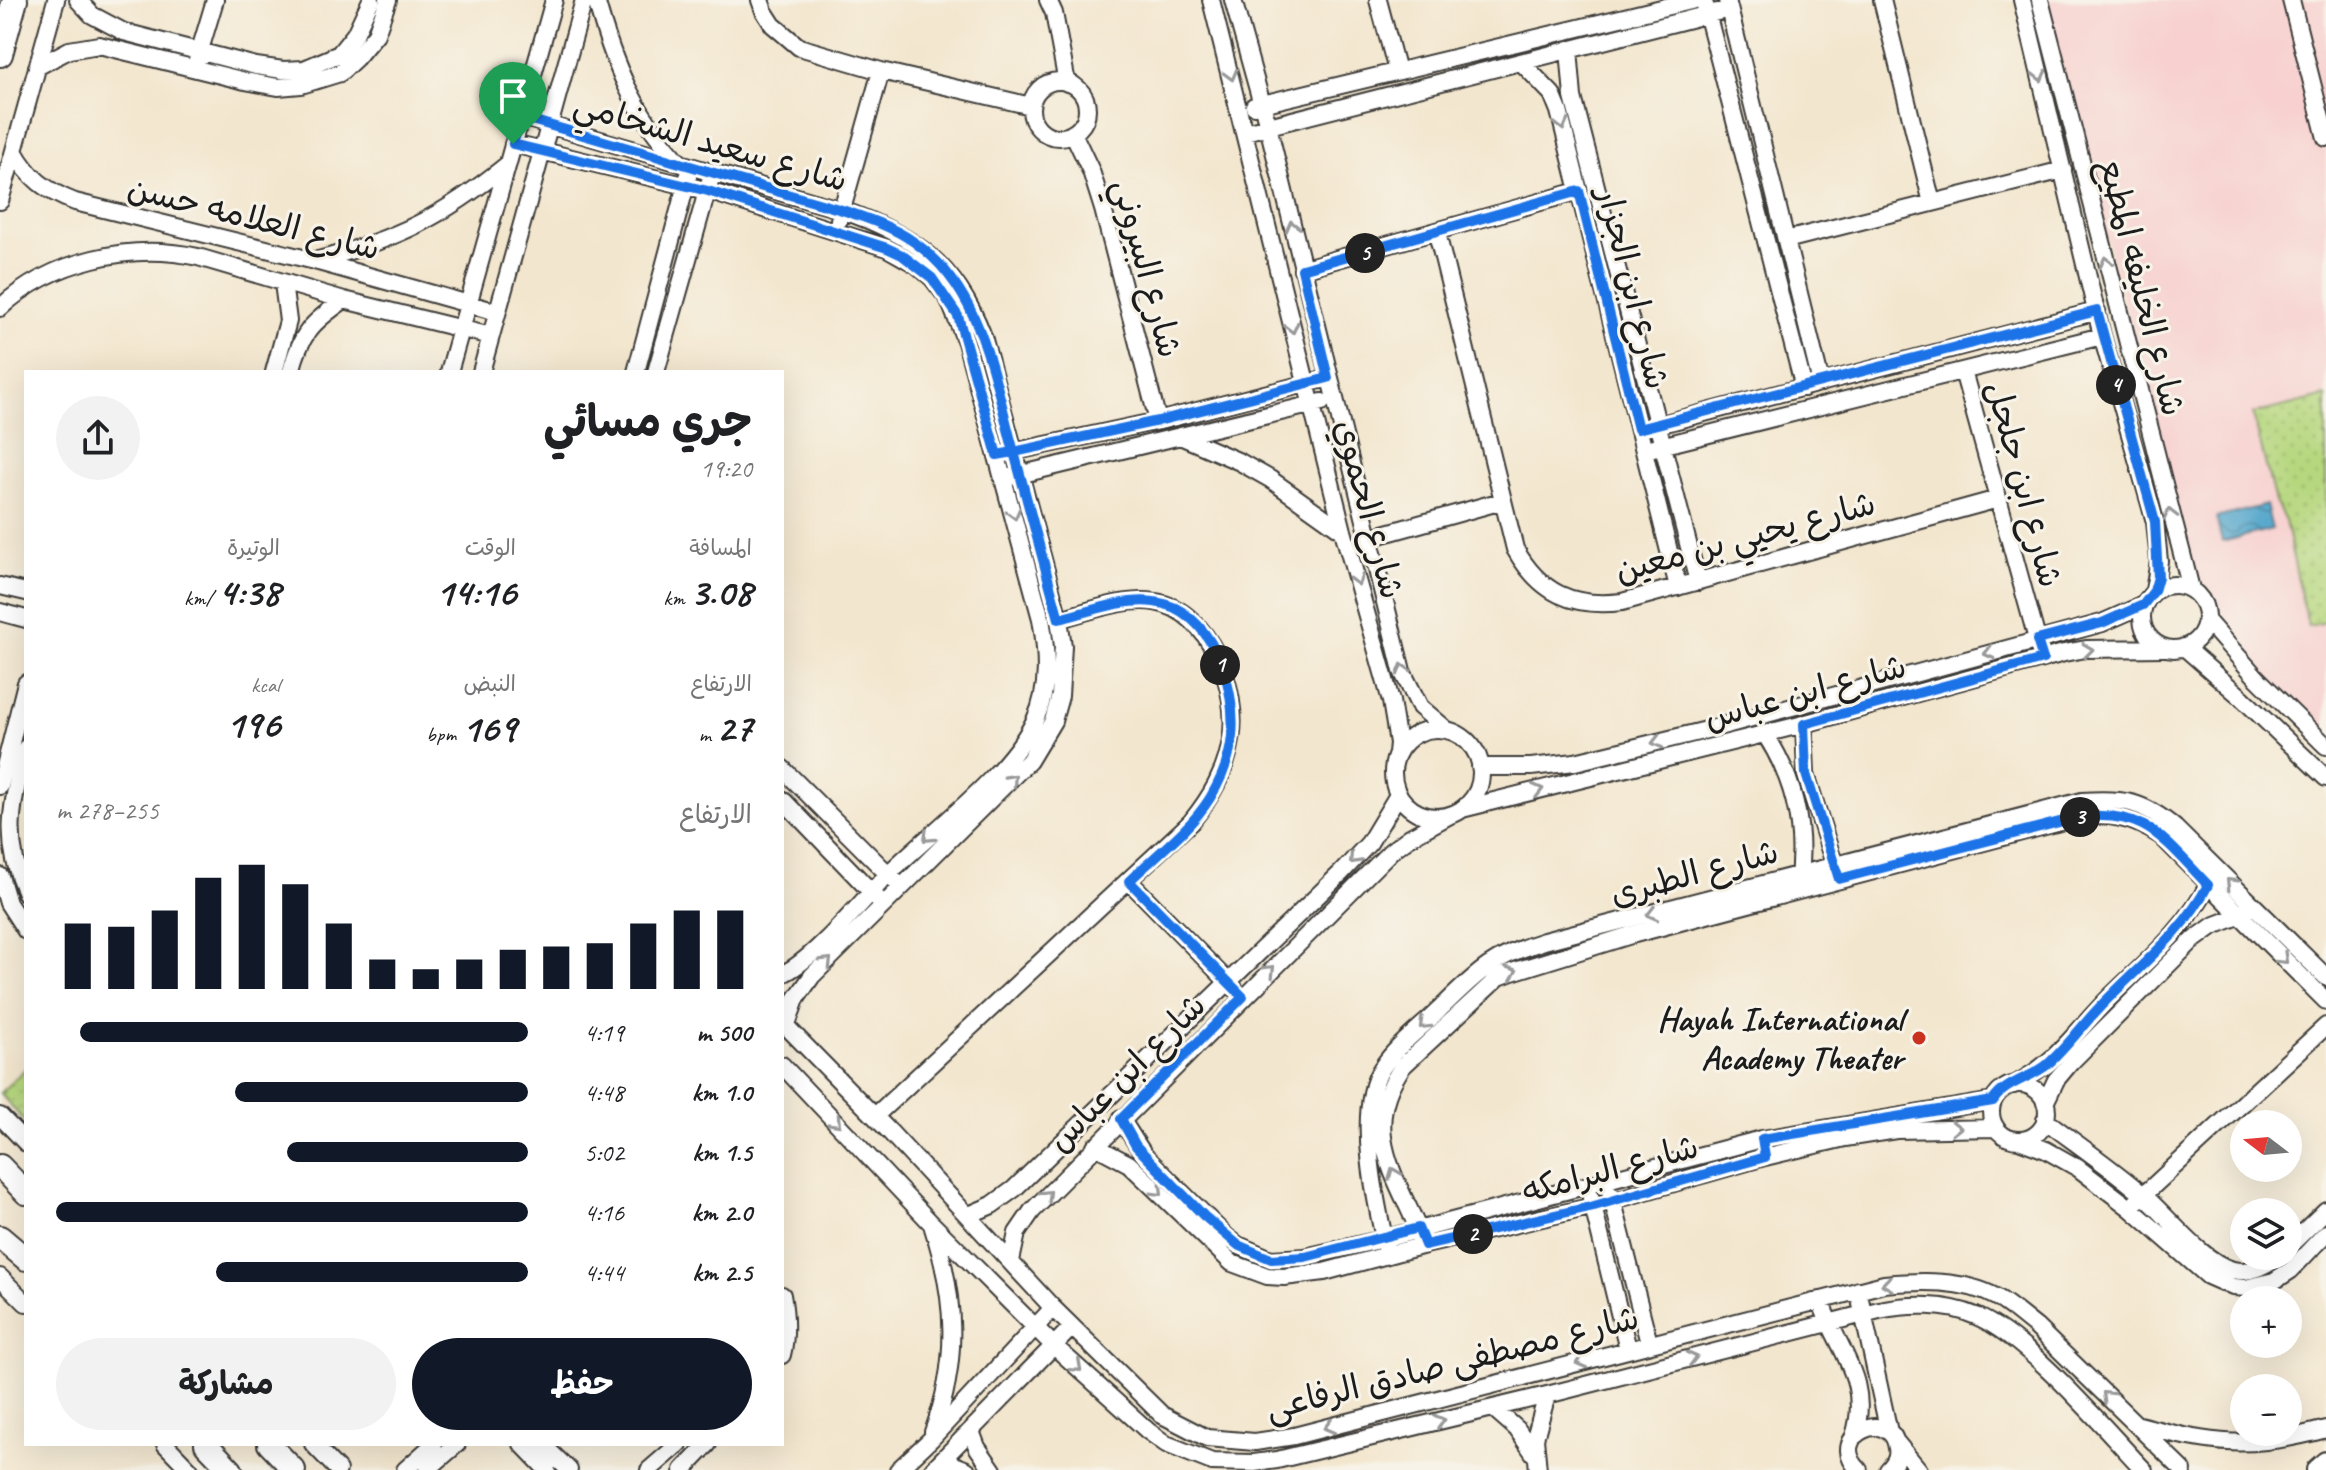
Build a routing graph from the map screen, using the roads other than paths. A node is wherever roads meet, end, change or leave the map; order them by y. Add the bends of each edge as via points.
1 (15, 0) edge
2 (56, 0) edge
3 (78, 0) edge
4 (215, 0) edge
5 (371, 0) edge
6 (388, 0) edge
7 (554, 0) edge
8 (584, 0) edge
9 (596, 0) edge
10 (760, 0) edge
11 (1048, 0) edge
12 (1211, 0) edge
13 (1233, 0) edge
14 (1378, 0) edge
15 (1695, 0) edge
16 (1882, 0) edge
17 (2022, 0) edge
18 (2040, 0) edge
19 (2291, 0) edge
20 (1728, 4) edge
21 (1706, 7) edge
22 (1569, 49) junction
23 (0, 54) edge
24 (197, 59) junction
25 (1521, 62) junction
26 (37, 67) junction
27 (881, 71) junction
28 (1397, 71) junction
29 (1067, 83) junction
30 (1262, 104) junction
31 (1031, 106) junction
32 (1240, 109) junction
33 (521, 117) junction
34 (549, 125) junction
35 (1268, 126) junction
36 (1245, 132) junction
37 (1073, 133) junction
38 (2326, 138) edge
39 (513, 144) junction
40 (14, 151) junction
41 (542, 151) junction
42 (508, 164) junction
43 (686, 166) junction
44 (2063, 170) junction
45 (712, 173) junction
46 (686, 185) junction
47 (708, 191) junction
48 (1579, 191) junction
49 (0, 201) edge
50 (1932, 203) junction
51 (842, 210) junction
52 (835, 231) junction
53 (1437, 233) junction
54 (1786, 240) junction
55 (315, 261) junction
56 (1302, 269) junction
57 (283, 283) junction
58 (344, 300) junction
59 (468, 305) junction
60 (0, 308) edge
61 (2097, 311) junction
62 (497, 312) junction
63 (461, 329) junction
64 (491, 336) junction
65 (2102, 336) junction
66 (275, 370) edge
67 (292, 370) edge
68 (450, 370) edge
69 (482, 370) edge
70 (637, 370) edge
71 (657, 370) edge
72 (1963, 371) junction
73 (1328, 378) junction
74 (1821, 383) junction
75 (1306, 384) junction
76 (1804, 388) junction
77 (1334, 400) junction
78 (1311, 405) junction
79 (1277, 413) junction
80 (1158, 421) junction
81 (1658, 425) junction
82 (1638, 429) junction
83 (1180, 436) junction
84 (1319, 437) junction
85 (1663, 445) junction
86 (1643, 450) junction
87 (1005, 454) junction
88 (1012, 477) junction
89 (1998, 499) junction
90 (1502, 501) junction
91 (1343, 531) junction
92 (1369, 538) junction
93 (1698, 582) junction
94 (0, 586) edge
95 (1678, 587) junction
96 (2191, 589) junction
97 (2154, 591) junction
98 (24, 592) edge
99 (2143, 605) junction
100 (0, 612) edge
101 (24, 618) edge
102 (1059, 619) junction
103 (2206, 620) junction
104 (2037, 640) junction
105 (2184, 647) junction
106 (2164, 648) junction
107 (2043, 659) junction
108 (24, 691) edge
109 (1804, 724) junction
110 (1447, 730) junction
111 (1765, 734) junction
112 (2324, 740) edge
113 (1397, 754) junction
114 (24, 756) edge
115 (1480, 767) junction
116 (784, 770) edge
117 (2326, 778) edge
118 (0, 786) edge
119 (1398, 795) junction
120 (784, 801) edge
121 (1456, 812) junction
122 (1836, 872) junction
123 (888, 875) junction
124 (0, 876) edge
125 (1129, 881) junction
126 (1798, 883) junction
127 (2208, 885) junction
128 (24, 888) edge
129 (902, 888) junction
130 (871, 892) junction
131 (2253, 904) junction
132 (884, 905) junction
133 (2239, 916) junction
134 (24, 928) edge
135 (1557, 938) junction
136 (1560, 956) junction
137 (784, 973) edge
138 (2326, 977) edge
139 (1228, 982) junction
140 (1243, 997) junction
141 (2326, 1001) edge
142 (784, 1025) edge
143 (2326, 1026) edge
144 (784, 1067) edge
145 (2014, 1085) junction
146 (1993, 1101) junction
147 (2045, 1103) junction
148 (0, 1116) edge
149 (875, 1116) junction
150 (1121, 1119) junction
151 (2045, 1120) junction
152 (1996, 1128) junction
153 (1762, 1139) junction
154 (2019, 1140) junction
155 (24, 1141) edge
156 (1095, 1146) junction
157 (1765, 1157) junction
158 (0, 1166) edge
159 (1608, 1179) junction
160 (1588, 1185) junction
161 (24, 1191) edge
162 (2144, 1195) junction
163 (1613, 1201) junction
164 (1594, 1206) junction
165 (2130, 1208) junction
166 (2326, 1210) edge
167 (969, 1215) junction
168 (931, 1223) junction
169 (1418, 1228) junction
170 (2302, 1233) edge
171 (2326, 1233) edge
172 (0, 1237) edge
173 (1425, 1245) junction
174 (1386, 1247) junction
175 (24, 1257) edge
176 (1011, 1261) junction
177 (2230, 1268) edge
178 (0, 1277) edge
179 (1858, 1290) junction
180 (1820, 1300) junction
181 (24, 1301) edge
182 (1053, 1308) junction
183 (1864, 1314) junction
184 (784, 1316) edge
185 (1829, 1323) junction
186 (1035, 1327) junction
187 (1072, 1327) junction
188 (1649, 1343) junction
189 (784, 1346) edge
190 (1054, 1346) junction
191 (1628, 1349) junction
192 (1547, 1395) junction
193 (1493, 1408) junction
194 (2137, 1424) junction
195 (2326, 1429) edge
196 (971, 1431) junction
197 (1854, 1436) junction
198 (1893, 1437) junction
199 (931, 1439) junction
200 (167, 1446) edge
201 (208, 1446) edge
202 (271, 1446) edge
203 (315, 1446) edge
204 (432, 1446) edge
205 (455, 1446) edge
206 (524, 1446) edge
207 (544, 1446) edge
208 (677, 1446) edge
209 (705, 1446) edge
210 (2126, 1452) junction
211 (1536, 1462) edge
212 (2326, 1463) edge
213 (1854, 1464) edge
214 (937, 1465) edge
215 (1891, 1469) edge
216 (190, 1470) edge
217 (231, 1470) edge
218 (294, 1470) edge
219 (338, 1470) edge
220 (405, 1470) edge
221 (427, 1470) edge
222 (547, 1470) edge
223 (569, 1470) edge
224 (649, 1470) edge
225 (683, 1470) edge
226 (898, 1470) edge
227 (967, 1470) edge
228 (993, 1470) edge
229 (1837, 1470) edge
230 (1919, 1470) edge
231 (2129, 1470) edge
232 (2144, 1470) edge
233 (2183, 1470) edge
234 (2318, 1470) edge

1 - 23 highway
2 - 26 street
3 - 24 street via 106,25
4 - 24 street
5 - 24 street via 348,45 332,59 304,69
6 - 24 street via 367,47 340,73 321,81 278,87 245,81
7 - 33 street
8 - 34 street
9 - 43 street via 632,102
10 - 27 street via 773,25 799,47
11 - 29 street
12 -> 32 street, شارع الحموي
13 - 30 street, شارع الحموي
14 - 28 street
15 - 28 street
16 - 50 street
17 -> 44 street, شارع الخليفه المطيع
96 -> 18 street, شارع الخليفه المطيع
19 - 38 street
20 - 21 street
20 - 54 street
21 - 22 street
21 - 76 street
22 - 25 street
22 - 81 street, شارع ابن الجزار via 1573,97
24 - 26 street via 99,45 69,50
25 - 35 street
25 -> 48 street, شارع ابن الجزار via 1552,94
26 - 40 street
27 - 31 street
27 - 51 street
28 - 30 street
29 - 31 street via 1047,84
29 - 37 street via 1083,96 1086,109
30 - 32 street
30 - 35 street, شارع الحموي
31 - 37 street via 1041,131 1061,137
32 - 36 street, شارع الحموي
33 - 34 street, شارع سعيد الشخامي
33 - 39 street
34 - 41 street
34 - 43 street, شارع سعيد الشخامي
35 - 36 street
56 -> 35 street, شارع الحموي
36 -> 75 street, شارع الحموي
37 - 80 street, شارع البيروني via 1103,209
39 - 41 street, شارع سعيد الشخامي
39 - 42 street
40 - 49 street
40 - 55 street, شارع العلامه حسن via 33,179 62,197
41 - 46 street, شارع سعيد الشخامي
41 - 62 street
42 - 55 street via 459,202 405,233
42 - 59 street
43 - 45 street, شارع سعيد الشخامي
43 - 46 street
44 - 50 street
44 - 61 street, شارع الخليفه المطيع
45 - 47 street
45 - 51 street, شارع سعيد الشخامي
46 - 47 street, شارع سعيد الشخامي
46 - 70 street
47 - 52 street, شارع سعيد الشخامي
47 - 71 street
48 - 53 street
48 - 82 street, شارع ابن الجزار
50 - 54 street
51 - 52 street
51 - 87 street, شارع سعيد الشخامي via 912,240 964,294 983,336
52 - 87 street, شارع سعيد الشخامي via 902,255 932,278 949,300
53 - 56 street
53 - 90 street, شارع يحيي بن معين
54 - 74 street
55 - 59 street, شارع العلامه حسن
56 - 73 street, شارع الحموي
57 - 58 street, شارع العلامه حسن
57 - 60 street, شارع العلامه حسن via 198,257 148,250 64,270 31,284
57 - 66 street via 288,321
58 - 63 street, شارع العلامه حسن
58 - 67 street via 311,324
59 - 62 street, شارع العلامه حسن
59 - 63 street
61 - 65 street, شارع الخليفه المطيع
61 - 74 street
62 - 64 street
63 - 64 street, شارع العلامه حسن
63 - 68 street
64 - 69 street
65 - 72 street
65 - 97 street, شارع الخليفه المطيع via 2155,522 2159,561
72 - 85 street
72 - 89 street, شارع ابن جلجل
73 - 75 street
73 - 77 street, شارع الحموي
74 - 76 street
75 - 78 street, شارع الحموي
75 - 80 street
76 - 81 street
77 - 78 street
77 - 92 street, شارع الحموي
78 - 79 street
78 - 84 street, شارع الحموي
79 - 83 street
79 - 84 street via 1300,421
80 - 87 street
81 - 82 street
81 - 85 street, شارع ابن الجزار
82 - 86 street, شارع ابن الجزار
83 - 88 street
83 - 91 street via 1270,479
84 - 91 street, شارع الحموي
85 - 86 street
85 - 93 street, شارع ابن الجزار
86 - 95 street, شارع ابن الجزار
87 - 88 street, شارع سعيد الشخامي
88 - 102 street, شارع سعيد الشخامي
88 -> 123 street, شارع سعيد الشخامي via 1044,636 1047,672 1037,716 1018,749 994,775
89 - 93 street, شارع يحيي بن معين
89 - 104 street, شارع ابن جلجل
90 - 92 street
90 - 95 street, شارع يحيي بن معين via 1524,565 1557,594 1600,605
91 -> 113 street, شارع الحموي via 1391,701
110 -> 92 street, شارع الحموي via 1420,707 1402,671
93 - 95 street, شارع يحيي بن معين
94 - 98 street
96 - 97 street via 2176,584
96 - 103 street via 2205,607
97 - 99 street
99 - 104 street, شارع ابن عباس via 2102,623
99 - 106 street via 2147,636
100 - 101 street
102 - 125 street via 1136,601 1178,608 1212,643 1224,676 1232,706 1225,768 1191,822
129 -> 102 street, شارع سعيد الشخامي via 1043,741 1064,672
103 - 105 street via 2198,639
103 - 112 street via 2257,678
104 - 107 street, شارع ابن جلجل
104 -> 115 street, شارع ابن عباس via 1575,762
105 - 106 street
105 - 117 street
107 -> 106 street, شارع ابن عباس via 2086,649
107 - 109 street, شارع ابن عباس
108 - 118 street
109 - 111 street, شارع ابن عباس
109 - 122 street via 1804,765
110 - 113 street via 1412,736
110 - 115 street via 1469,743
121 -> 111 street, شارع ابن عباس
111 - 126 street via 1784,765 1801,833
113 - 119 street via 1393,768
114 - 128 street via 10,832
115 - 121 street via 1477,790
116 - 123 street
119 - 121 street via 1420,814
119 -> 139 street, شارع ابن عباس via 1360,853
120 - 130 street
140 -> 121 street, شارع ابن عباس via 1391,851
122 - 126 street, شارع الطبرى
122 - 127 street, شارع الطبرى via 2108,814 2142,823 2161,836
131 -> 122 street, شارع الطبرى via 2160,815 2122,800 2082,801
123 - 129 street
123 - 130 street, شارع سعيد الشخامي
124 - 134 street via 8,903
125 - 139 street
125 - 149 street
126 -> 135 street, شارع الطبرى
126 - 136 street, شارع الطبرى
127 - 133 street, شارع الطبرى
127 - 145 street via 2192,915 2066,1046
129 - 132 street, شارع سعيد الشخامي
130 - 132 street
130 - 137 street, شارع سعيد الشخامي via 801,963
131 - 133 street
131 - 138 street, شارع الطبرى
142 -> 132 street, شارع سعيد الشخامي via 812,976
133 -> 141 street, شارع الطبرى
133 - 147 street via 2202,933 2180,952 2063,1071
135 - 136 street
135 -> 174 street, شارع الطبرى via 1517,949 1482,968 1381,1069 1370,1100 1368,1134
169 -> 136 street, شارع الطبرى via 1384,1142 1382,1113 1391,1082 1499,977
139 - 140 street
139 - 167 street, شارع ابن عباس via 1014,1189
140 - 150 street, شارع ابن عباس
142 - 149 street, شارع مصطفى صادق الرفاعى
143 - 162 street
144 -> 168 street, شارع مصطفى صادق الرفاعى
145 - 146 street
145 - 147 street via 2033,1088
146 - 152 street
146 - 153 street, شارع البرامكه
147 - 151 street
148 - 155 street
149 - 167 street, شارع مصطفى صادق الرفاعى
150 - 156 street, شارع ابن عباس
150 - 174 street, شارع البرامكه via 1136,1146 1204,1216 1254,1252 1271,1259
151 - 154 street via 2038,1132
151 - 162 street
152 - 154 street
157 -> 152 street, شارع البرامكه via 1877,1132
153 - 157 street
153 - 159 street, شارع البرامكه
154 - 165 street via 2078,1168
156 -> 174 street, شارع البرامكه via 1129,1164 1217,1251 1250,1271 1303,1275
176 -> 156 street, شارع ابن عباس via 1023,1221
157 - 163 street, شارع البرامكه
158 - 161 main road
159 - 160 street, شارع البرامكه
159 - 163 street
160 - 164 street
160 - 169 street, شارع البرامكه
162 - 165 street
162 - 177 street via 2202,1250
163 - 164 street, شارع البرامكه
163 - 188 street
164 - 173 street, شارع البرامكه
164 - 191 street
165 - 171 street via 2208,1276 2233,1287 2274,1281
166 - 170 street
167 - 176 street, شارع مصطفى صادق الرفاعى
168 - 186 street, شارع مصطفى صادق الرفاعى
168 - 199 street via 948,1284 952,1347 947,1391
169 - 173 street, شارع الطبرى
169 - 174 street, شارع البرامكه
172 - 175 main road
173 - 174 street, شارع البرامكه
176 - 182 street, شارع مصطفى صادق الرفاعى
178 - 181 street
179 - 180 street, شارع مصطفى صادق الرفاعى
179 - 183 street
194 -> 179 street, شارع مصطفى صادق الرفاعى via 2036,1327 1994,1296 1934,1282
180 - 185 street
180 - 188 street, شارع مصطفى صادق الرفاعى
182 - 186 street
182 - 187 street, شارع مصطفى صادق الرفاعى
183 - 185 street, شارع مصطفى صادق الرفاعى
183 - 198 street
183 - 210 street, شارع مصطفى صادق الرفاعى via 1912,1305 1987,1321 2046,1369
184 - 189 street
192 -> 185 street, شارع مصطفى صادق الرفاعى
185 - 197 street via 1857,1384 1860,1414
186 - 190 street, شارع مصطفى صادق الرفاعى
186 - 199 street
187 - 190 street
191 -> 187 street, شارع مصطفى صادق الرفاعى via 1294,1436 1232,1442 1207,1438 1162,1415
188 - 191 street, شارع مصطفى صادق الرفاعى
190 -> 193 street, شارع مصطفى صادق الرفاعى via 1157,1438 1212,1462 1277,1460
190 - 196 street
192 - 193 street, شارع مصطفى صادق الرفاعى
192 - 211 street via 1537,1423
193 - 211 street via 1517,1429
194 - 195 street via 2233,1444
194 - 233 street, شارع مصطفى صادق الرفاعى
196 - 214 street
196 - 228 street
197 - 198 street via 1870,1427
197 - 213 street via 1849,1450
198 - 215 street via 1897,1456
198 - 230 street
199 - 226 street
200 - 216 street
201 - 217 main road
202 - 218 main road
203 - 219 street
204 - 220 street
205 - 221 street
206 - 222 street
207 - 223 street
208 - 224 street
209 - 225 street
210 - 231 street
210 - 232 street, شارع مصطفى صادق الرفاعى
212 - 234 main road
213 - 229 street
214 - 227 street

